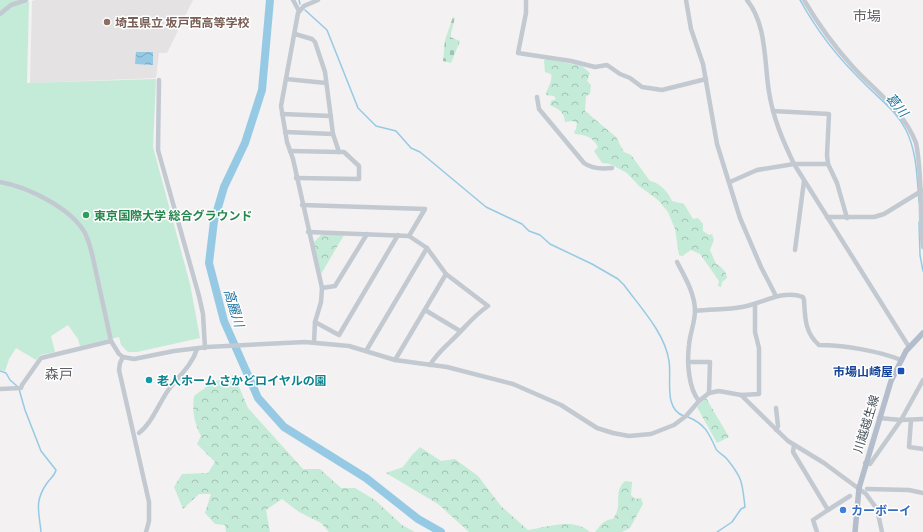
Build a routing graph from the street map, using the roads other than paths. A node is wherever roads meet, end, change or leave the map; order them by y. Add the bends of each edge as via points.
1 (26, 0) edge
2 (293, 0) edge
3 (318, 0) edge
4 (526, 0) edge
5 (686, 0) edge
6 (747, 0) edge
7 (804, 0) edge
8 (299, 11) junction
9 (0, 14) edge
10 (295, 34) junction
11 (286, 79) junction
12 (706, 79) junction
13 (159, 80) dead end
14 (326, 83) junction
15 (537, 97) dead end
16 (773, 111) junction
17 (282, 114) junction
18 (331, 116) junction
19 (285, 132) junction
20 (333, 134) junction
21 (290, 151) junction
22 (339, 152) junction
23 (794, 164) junction
24 (828, 164) junction
25 (612, 168) dead end
26 (296, 178) junction
27 (804, 181) junction
28 (0, 182) edge
29 (730, 182) junction
30 (923, 191) edge
31 (302, 205) junction
32 (827, 217) junction
33 (847, 218) junction
34 (308, 232) junction
35 (366, 234) junction
36 (398, 235) junction
37 (409, 236) junction
38 (923, 247) edge
39 (427, 248) junction
40 (795, 250) dead end
41 (677, 262) dead end
42 (446, 274) junction
43 (322, 288) junction
44 (776, 296) junction
45 (755, 304) junction
46 (425, 310) junction
47 (695, 311) junction
48 (315, 322) junction
49 (460, 331) junction
50 (923, 333) edge
51 (111, 341) junction
52 (314, 342) junction
53 (909, 347) junction
54 (197, 348) junction
55 (204, 348) junction
56 (366, 351) junction
57 (123, 357) junction
58 (395, 360) junction
59 (901, 360) junction
60 (688, 362) junction
61 (430, 365) junction
62 (923, 380) edge
63 (0, 389) edge
64 (710, 393) junction
65 (741, 395) junction
66 (699, 401) junction
67 (776, 408) dead end
68 (878, 418) junction
69 (923, 419) edge
70 (901, 420) junction
71 (911, 420) junction
72 (776, 430) junction
73 (139, 433) dead end
74 (794, 446) junction
75 (923, 449) edge
76 (865, 463) junction
77 (859, 488) junction
78 (867, 488) dead end
79 (923, 493) edge
80 (850, 496) dead end
81 (828, 510) junction
82 (146, 532) edge
83 (817, 532) edge
84 (855, 532) edge
85 (882, 532) edge

1 - 9 street via 11,5
2 - 8 street
3 - 8 street
4 - 12 street via 518,53 571,60 595,67 607,65 642,87 662,90
5 - 12 street via 691,30
6 - 16 street via 760,26
7 - 30 street via 830,40 853,67 895,108 908,127 916,145
8 - 10 street
10 - 11 street
10 - 14 street via 315,42
11 - 14 street
11 - 17 street
12 - 29 street via 717,144
13 - 55 street via 158,150 199,296 203,314
14 - 18 street
15 - 25 street via 539,109 584,163 604,169
16 - 23 street via 780,135
16 - 24 street via 829,114
17 - 18 street
17 - 19 street
18 - 20 street
19 - 20 street
19 - 21 street
20 - 22 street
21 - 22 street
21 - 26 street
22 - 26 street via 344,152 359,166 359,179
23 - 24 street
23 - 27 street
23 - 29 street via 757,170
24 - 33 street via 837,183
26 - 31 street
27 - 32 street
27 - 40 street
28 - 51 street via 41,196 75,221 84,232 91,250
29 - 44 street via 740,218
30 - 33 street via 884,214
30 - 38 street
31 - 34 street
31 - 37 street via 425,209
32 - 33 street
32 - 53 street
34 - 35 street
34 - 43 street
35 - 36 street
35 - 43 street via 335,286
36 - 37 street
36 - 48 street via 339,335
37 - 39 street
39 - 42 street
39 - 56 street
41 - 47 street via 688,283
42 - 46 street
42 - 49 street via 488,306
43 - 48 street
44 - 45 street
44 - 59 street via 802,297 806,325 820,345 838,345
45 - 47 street via 740,308
45 - 65 street via 755,332 759,348 759,394
46 - 49 street
46 - 58 street
47 - 60 street
48 - 52 street
49 - 61 street
50 - 53 main road, 川越越生線
51 - 57 street
51 - 63 street via 41,358 22,388
52 - 55 street
52 - 56 street via 349,346
53 - 59 main road, 川越越生線
54 - 55 street
54 - 57 street via 134,359
54 - 73 street via 184,372
56 - 58 street
57 - 82 street via 119,370 148,502 149,521
58 - 61 street
59 - 68 main road, 川越越生線
60 - 64 street via 710,362
60 - 66 street via 694,393
61 - 66 street via 513,384 561,405 597,428 629,436 651,434 668,428 680,421
62 - 70 street
64 - 65 street via 720,391
64 - 66 street
65 - 72 street
67 - 72 street
68 - 70 street
68 - 76 main road, 川越越生線
69 - 71 street
70 - 71 street
70 - 76 street via 870,464
71 - 75 street via 909,447
72 - 74 street
74 - 77 street via 824,463
74 - 81 street via 793,452
76 - 77 main road, 川越越生線
77 - 84 main road, 川越越生線
77 - 85 street via 877,509
78 - 79 street
80 - 81 street
81 - 83 street via 813,520

